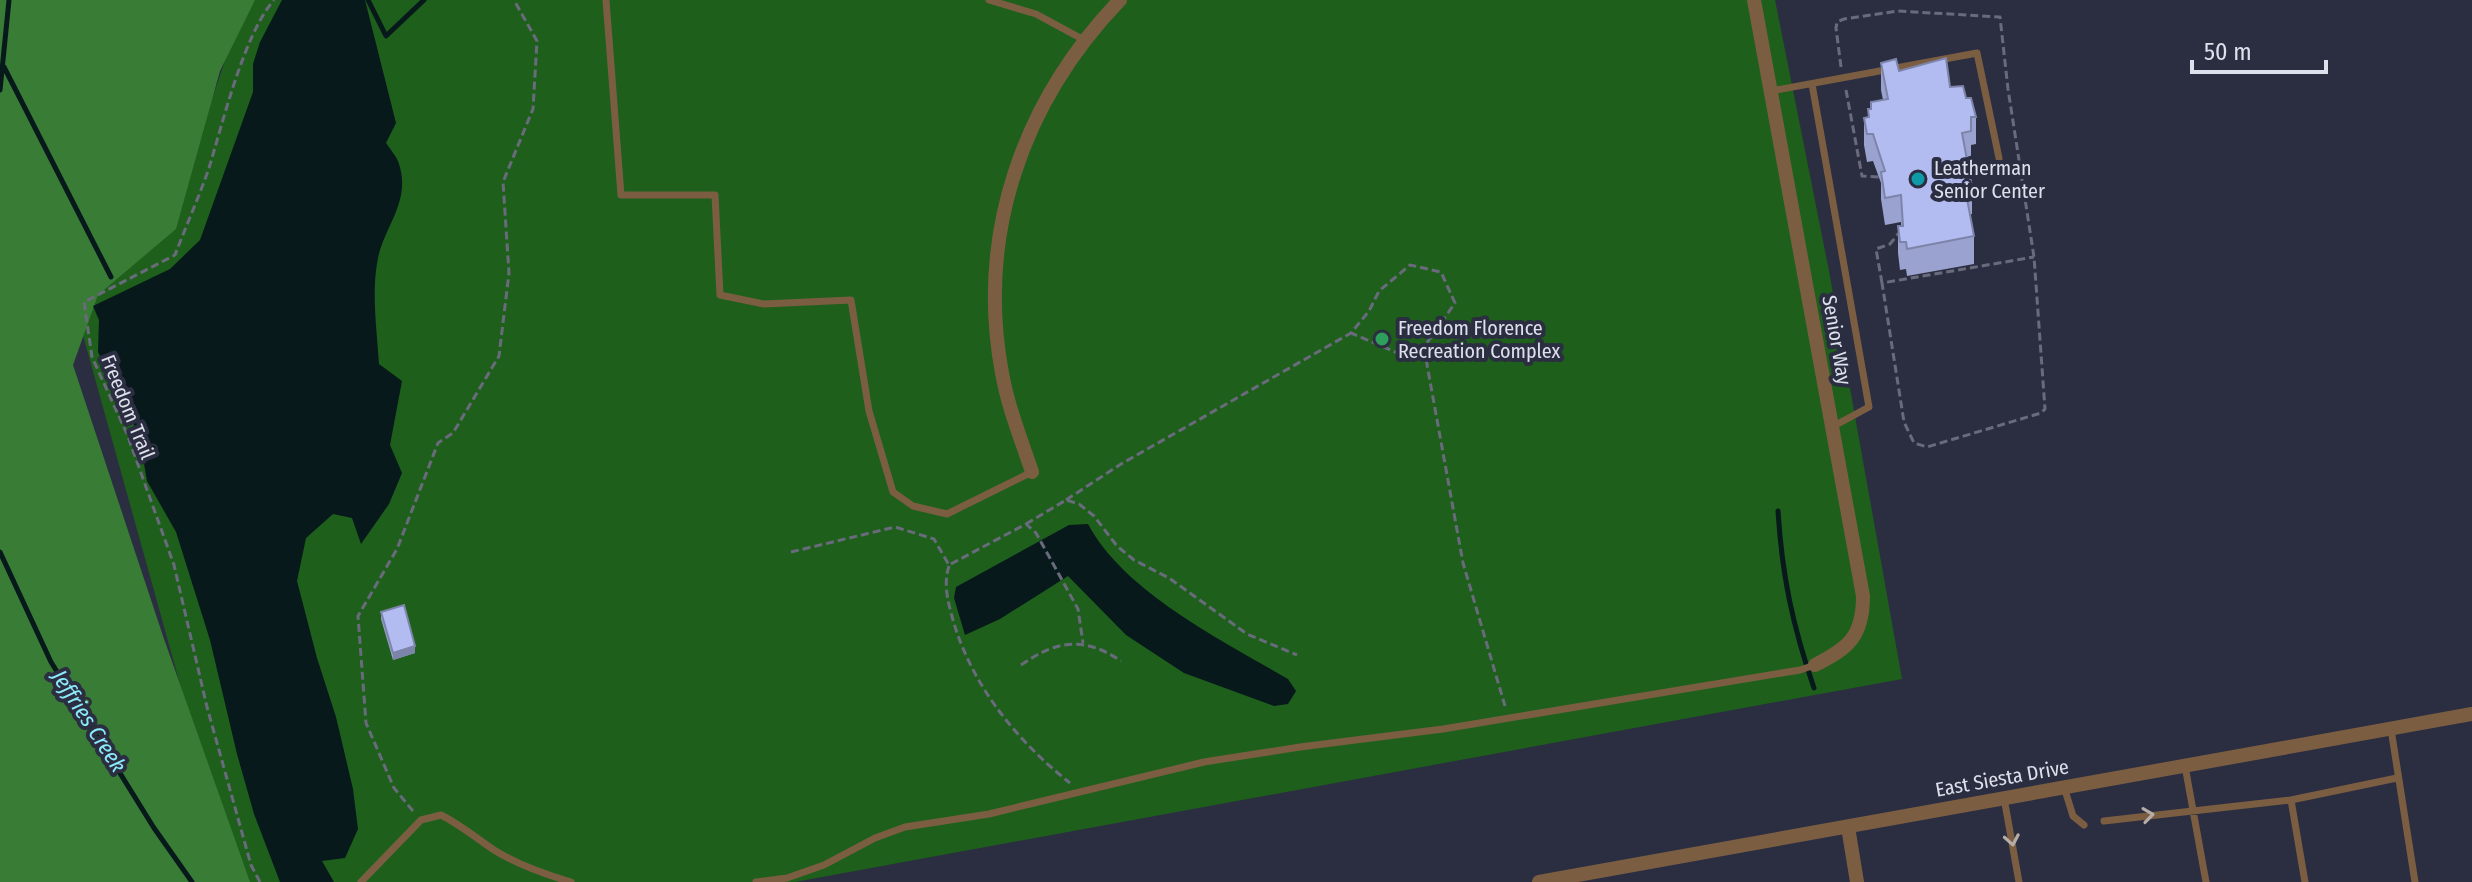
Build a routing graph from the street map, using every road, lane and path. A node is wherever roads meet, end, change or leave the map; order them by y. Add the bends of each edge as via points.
1 (274, 0) edge
2 (514, 0) edge
3 (606, 0) edge
4 (989, 0) edge
5 (1120, 0) edge
6 (1754, 0) edge
7 (1084, 40) junction
8 (1844, 78) junction
9 (1812, 84) junction
10 (1771, 91) junction
11 (1999, 158) dead end
12 (1887, 179) edge
13 (1902, 222) edge
14 (2034, 257) junction
15 (1882, 283) junction
16 (1351, 333) junction
17 (1424, 347) junction
18 (1832, 427) junction
19 (1032, 472) joint
20 (1066, 500) junction
21 (1026, 524) junction
22 (791, 552) dead end
23 (949, 565) junction
24 (1083, 643) junction
25 (1297, 655) dead end
26 (1121, 661) dead end
27 (1021, 665) dead end
28 (1815, 665) joint
29 (2472, 714) edge
30 (1509, 718) junction
31 (2391, 729) junction
32 (2185, 766) junction
33 (2397, 778) junction
34 (2064, 787) junction
35 (1083, 793) junction
36 (2004, 798) junction
37 (2291, 800) junction
38 (2192, 809) junction
39 (421, 820) junction
40 (2104, 821) dead end
41 (2084, 825) dead end
42 (1848, 827) junction
43 (1569, 879) edge
44 (260, 882) edge
45 (361, 882) edge
46 (571, 882) edge
47 (756, 882) edge
48 (1539, 882) edge
49 (1857, 882) edge
50 (2019, 882) edge
51 (2206, 882) edge
52 (2305, 882) edge
53 (2415, 882) edge

1 - 44 path, Freedom Trail via 264,11 241,67 175,255 84,302 92,357 127,434 174,565 207,707
2 - 39 path via 537,41 533,109 503,182 509,273 499,356 453,433 438,443 397,549 358,616 366,723 394,788
3 - 19 lane via 621,195 715,195 720,295 764,304 851,300 869,411 886,470 893,492 913,506 947,514
4 - 7 lane via 1036,14
5 - 7 street
6 - 10 street, Senior Way
7 - 19 street via 1044,100 1025,141 1011,180 997,253 1002,374
8 - 9 lane
8 - 11 lane via 1977,53
8 - 12 path via 1862,176
8 - 14 path via 1836,28 1844,19 1898,11 2000,17
9 - 10 lane
9 - 18 lane via 1869,407
10 - 18 street, Senior Way
13 - 15 path via 1896,239 1876,249
14 - 15 path
14 - 15 path via 2045,409 1927,447 1914,443 1904,422
16 - 17 path via 1395,352
16 - 17 path via 1379,291 1410,265 1441,272 1455,303
16 - 20 path
17 - 30 path via 1463,563
18 - 28 street, Senior Way via 1863,616 1855,637
20 - 21 path
20 - 25 path via 1094,516 1134,560 1169,578 1247,634
21 - 23 path
21 - 24 path via 1078,609
22 - 23 path via 895,527 934,539
23 - 35 path via 945,578 963,653 988,697 1045,763
24 - 26 path
24 - 27 path via 1055,646
28 - 30 lane
29 - 31 street, East Siesta Drive
30 - 35 lane via 1204,762
31 - 32 street, East Siesta Drive
31 - 33 lane
32 - 34 street, East Siesta Drive
32 - 38 lane
33 - 37 lane
33 - 53 lane
34 - 36 street, East Siesta Drive
34 - 41 lane via 2073,816
35 - 47 lane via 905,827 824,865
36 - 42 street, East Siesta Drive
36 -> 50 lane
37 - 38 lane
37 - 52 lane
40 -> 38 lane
38 - 51 lane
39 - 45 lane
39 - 46 lane via 441,815 533,870
42 - 43 street, East Siesta Drive
42 - 49 street
43 - 48 street, East Siesta Drive

